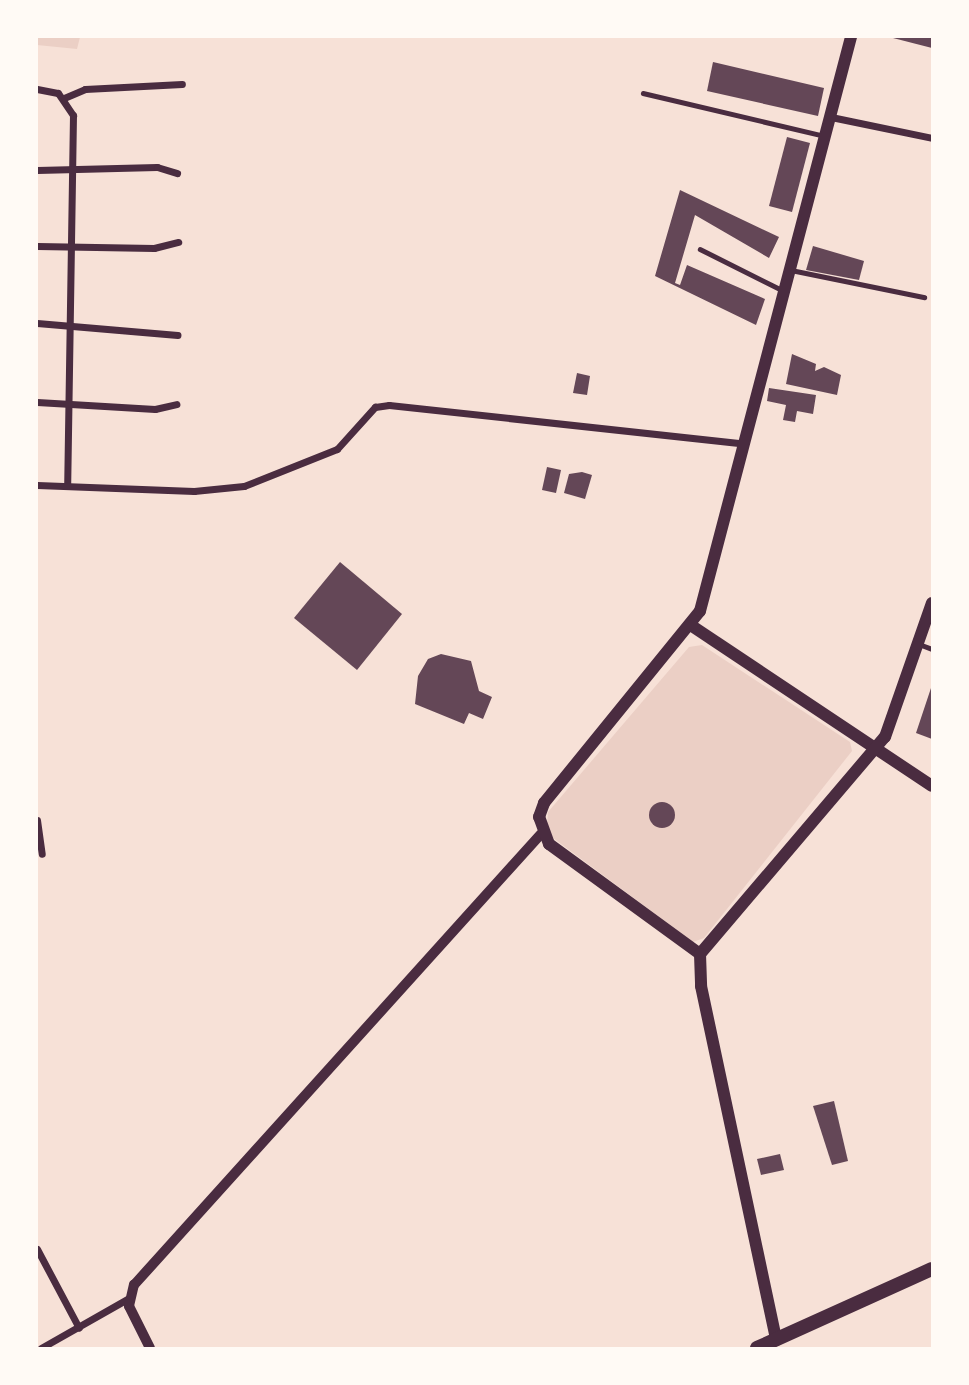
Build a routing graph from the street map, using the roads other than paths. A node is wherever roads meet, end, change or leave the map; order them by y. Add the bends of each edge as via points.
1 (851, 37) edge
2 (182, 84) dead end
3 (37, 89) edge
4 (642, 93) dead end
5 (64, 98) junction
6 (831, 117) junction
7 (826, 136) junction
8 (932, 138) edge
9 (73, 168) junction
10 (37, 170) edge
11 (177, 173) dead end
12 (178, 242) dead end
13 (37, 246) edge
14 (71, 247) junction
15 (700, 249) dead end
16 (790, 270) junction
17 (784, 291) junction
18 (925, 297) dead end
19 (37, 323) edge
20 (70, 325) junction
21 (177, 335) dead end
22 (37, 402) edge
23 (176, 404) dead end
24 (68, 405) junction
25 (741, 443) junction
26 (37, 485) edge
27 (67, 486) junction
28 (932, 603) edge
29 (692, 626) junction
30 (918, 644) junction
31 (932, 649) edge
32 (876, 748) junction
33 (932, 786) edge
34 (37, 820) edge
35 (541, 834) junction
36 (42, 854) dead end
37 (700, 954) junction
38 (37, 1249) edge
39 (932, 1269) edge
40 (129, 1298) junction
41 (79, 1328) junction
42 (776, 1340) junction
43 (41, 1348) edge
44 (150, 1348) edge
45 (757, 1348) edge

1 - 6 main road
2 - 5 street via 85,89
3 - 5 street
4 - 7 lane
5 - 9 street via 73,115
6 - 7 main road
6 - 8 street
7 - 16 main road
9 - 10 street
9 - 11 street
9 - 14 street
12 - 14 street via 160,248
13 - 14 street
14 - 20 street
15 - 17 lane
16 - 17 main road
16 - 18 lane
17 - 25 main road
19 - 20 street
20 - 21 street
20 - 24 street
22 - 24 street
23 - 24 street
24 - 27 street
25 - 27 street via 388,405 375,408 337,449 244,486 203,491
25 - 29 main road
26 - 27 street
28 - 30 main road
29 - 32 main road
29 - 35 main road via 544,803
30 - 31 lane
30 - 32 main road
32 - 33 main road
32 - 37 main road
34 - 36 street
35 - 37 main road
35 - 40 street via 134,1285
37 - 42 main road via 701,986
38 - 41 street
39 - 42 main road
40 - 41 street
40 - 44 street
41 - 43 street
42 - 45 main road

